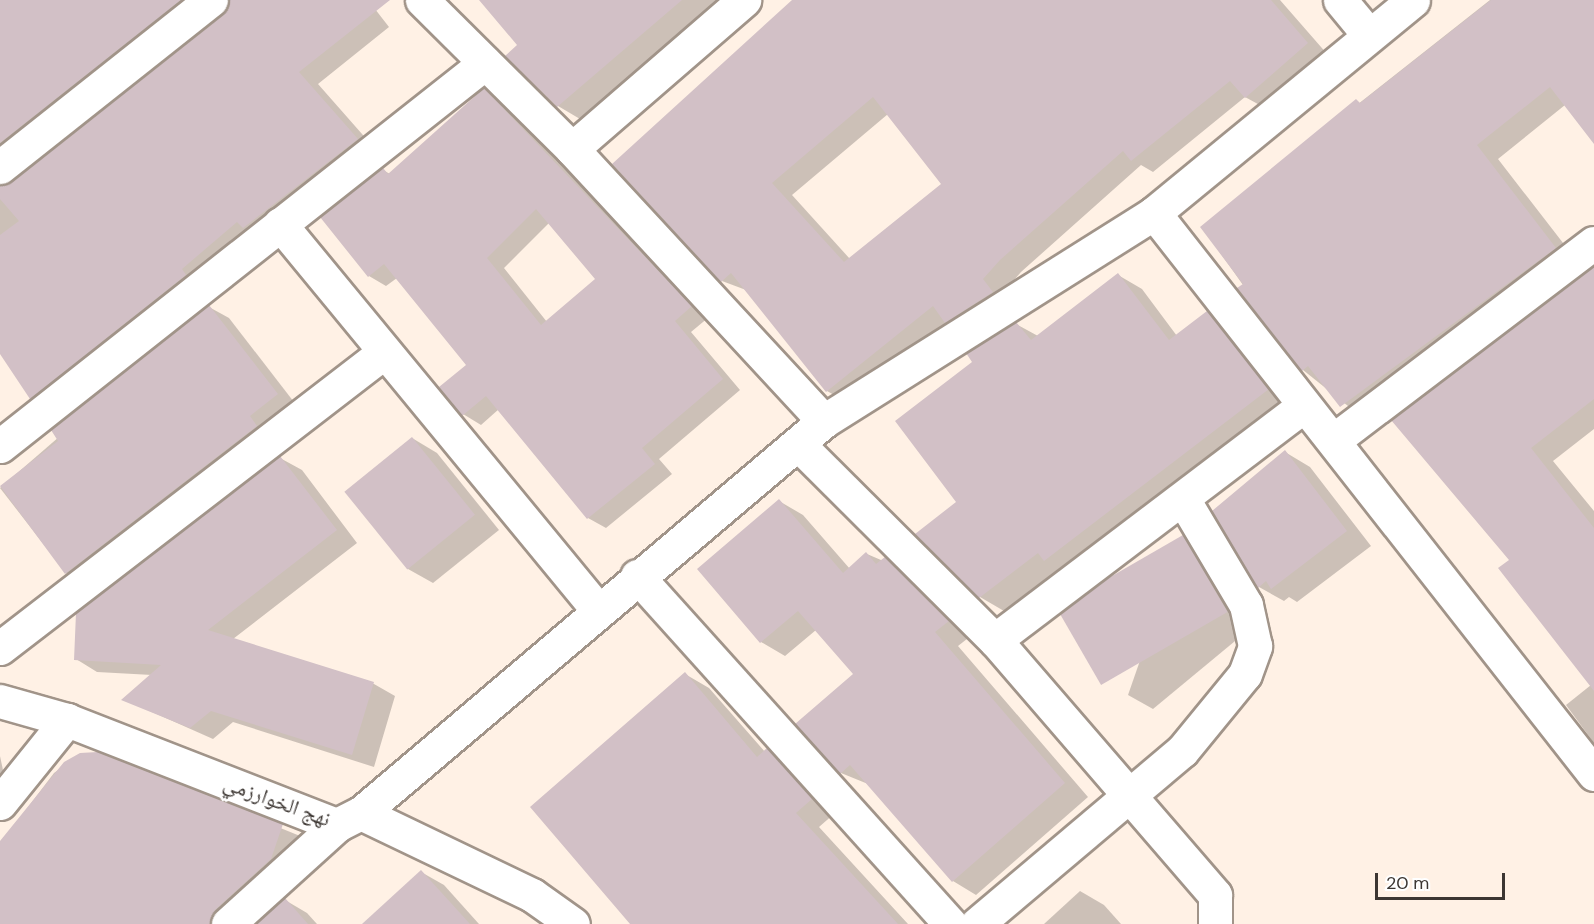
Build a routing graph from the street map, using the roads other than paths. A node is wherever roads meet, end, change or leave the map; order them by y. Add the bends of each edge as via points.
1 (211, 0) edge
2 (422, 0) edge
3 (744, 0) edge
4 (1340, 0) edge
5 (1413, 0) edge
6 (1369, 35) junction
7 (485, 63) junction
8 (572, 149) junction
9 (0, 167) edge
10 (1154, 213) junction
11 (280, 224) junction
12 (1594, 243) edge
13 (383, 353) junction
14 (1303, 406) junction
15 (824, 421) junction
16 (1334, 440) junction
17 (798, 444) junction
18 (0, 446) edge
19 (1183, 499) junction
20 (637, 576) junction
21 (598, 610) junction
22 (995, 640) junction
23 (0, 648) edge
24 (0, 701) edge
25 (67, 720) junction
26 (1594, 774) edge
27 (1127, 793) junction
28 (0, 803) edge
29 (349, 819) junction
30 (228, 924) edge
31 (573, 924) edge
32 (950, 924) edge
33 (977, 924) edge
34 (1215, 924) edge

1 - 9 street
2 - 7 street
3 - 8 street
4 - 6 street
5 - 6 street
6 - 10 street
7 - 8 street
7 - 11 street
8 - 15 street
10 - 14 street
10 - 15 street
11 - 13 street
11 - 18 street
12 - 16 street
13 - 21 street
13 - 23 street
14 - 16 street
14 - 19 street
15 - 17 street
16 - 26 street
17 - 20 street
17 - 22 street
19 - 22 street
19 - 27 street via 1246,604 1255,646 1245,674 1182,751
20 - 21 street
20 - 32 street
21 - 29 street
22 - 27 street
24 - 25 street, نهج الخوارزمي
25 - 28 street
25 - 29 street, نهج الخوارزمي
27 - 33 street
27 - 34 street via 1215,895
29 - 30 street
29 - 31 street, نهج الخوارزمي via 532,895

